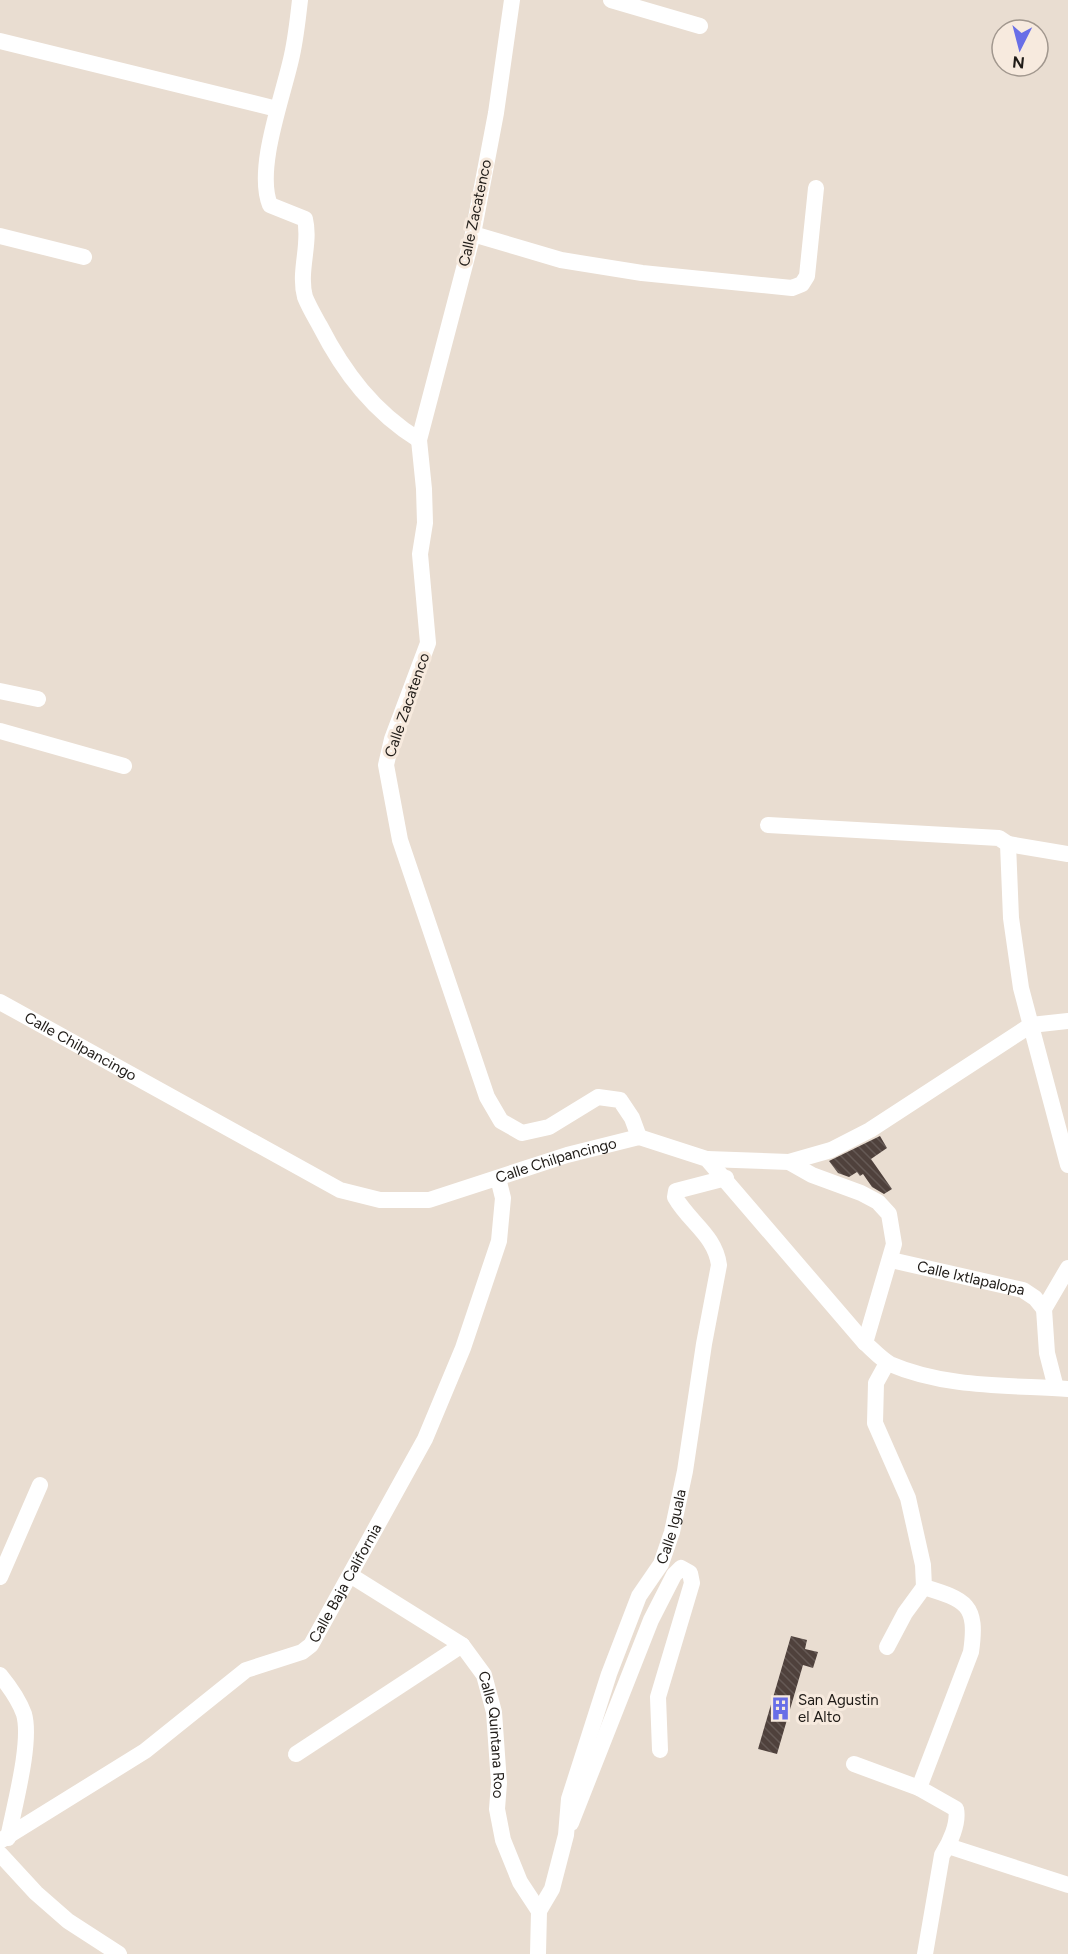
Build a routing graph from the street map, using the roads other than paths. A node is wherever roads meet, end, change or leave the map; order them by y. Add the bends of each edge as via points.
1 (300, 0) edge
2 (512, 0) edge
3 (611, 0) edge
4 (700, 26) dead end
5 (0, 41) edge
6 (278, 109) junction
7 (816, 188) dead end
8 (473, 234) junction
9 (0, 236) edge
10 (84, 257) dead end
11 (419, 440) junction
12 (0, 691) edge
13 (38, 699) dead end
14 (0, 731) edge
15 (124, 765) dead end
16 (768, 825) dead end
17 (1008, 844) junction
18 (1068, 854) edge
19 (0, 1002) edge
20 (1068, 1020) edge
21 (1031, 1025) junction
22 (1060, 1110) edge
23 (639, 1137) junction
24 (707, 1159) junction
25 (789, 1162) junction
26 (1068, 1165) edge
27 (498, 1178) junction
28 (726, 1178) junction
29 (891, 1260) junction
30 (1068, 1269) edge
31 (1044, 1309) junction
32 (865, 1343) junction
33 (887, 1363) junction
34 (1062, 1388) edge
35 (40, 1485) dead end
36 (350, 1575) junction
37 (0, 1577) edge
38 (924, 1587) junction
39 (462, 1644) junction
40 (887, 1647) dead end
41 (0, 1675) edge
42 (660, 1750) dead end
43 (296, 1754) dead end
44 (854, 1764) dead end
45 (919, 1788) junction
46 (566, 1835) junction
47 (4, 1840) edge
48 (948, 1846) junction
49 (0, 1854) edge
50 (1068, 1885) edge
51 (539, 1911) junction
52 (114, 1952) edge
53 (538, 1954) edge
54 (925, 1954) edge

1 - 6 street via 293,55
2 - 8 street, Calle Zacatenco
3 - 4 street
5 - 6 street
6 - 11 street via 266,194 270,205 305,219 305,297 330,346 358,388 392,423
7 - 8 street via 807,276 802,284 792,288 642,273 561,260
8 - 11 street, Calle Zacatenco
9 - 10 street
11 - 23 street, Calle Zacatenco via 424,489 420,554 428,643 386,765 400,840 487,1097 501,1120 522,1133 549,1127 598,1097 620,1100
12 - 13 street
14 - 15 street
16 - 17 street via 999,838
17 - 18 street
17 - 21 street via 1011,918 1021,988
19 - 27 street, Calle Chilpancingo via 340,1190 404,1202 429,1200
20 - 21 street
21 - 22 street
21 - 25 street via 870,1130 831,1150
22 - 26 street
23 - 24 street
23 - 27 street, Calle Chilpancingo
24 - 25 street
24 - 28 street
25 - 29 street via 878,1202 889,1214 893,1230
27 - 36 street, Calle Baja California via 503,1205 499,1241 463,1348 425,1439
28 - 32 street
28 - 46 street, Calle Iguala via 676,1191 675,1197 718,1252 718,1279 672,1532 661,1564 639,1596 609,1674 569,1799
29 - 31 street, Calle Ixtlapalopa via 1023,1290
29 - 32 street
30 - 31 street
31 - 34 street via 1047,1353
32 - 33 street
33 - 34 street via 965,1383
33 - 38 street via 876,1383 875,1424 908,1498
35 - 37 street
36 - 39 street, Calle Quintana Roo
36 - 47 street, Calle Baja California via 311,1645 302,1652 246,1670 145,1751
38 - 40 street via 904,1613
38 - 45 street via 958,1598 967,1606 973,1637 971,1652
39 - 43 street
39 - 51 street, Calle Quintana Roo via 484,1675 494,1712 497,1809 503,1840 520,1882
41 - 47 street via 24,1714 26,1738
42 - 46 street via 658,1697 692,1583 690,1573 681,1568 651,1620
44 - 45 street
45 - 48 street via 956,1809 958,1816
46 - 51 street, Calle Iguala via 552,1889
48 - 50 street
48 - 54 street via 942,1854
49 - 52 street via 68,1921
51 - 53 street

